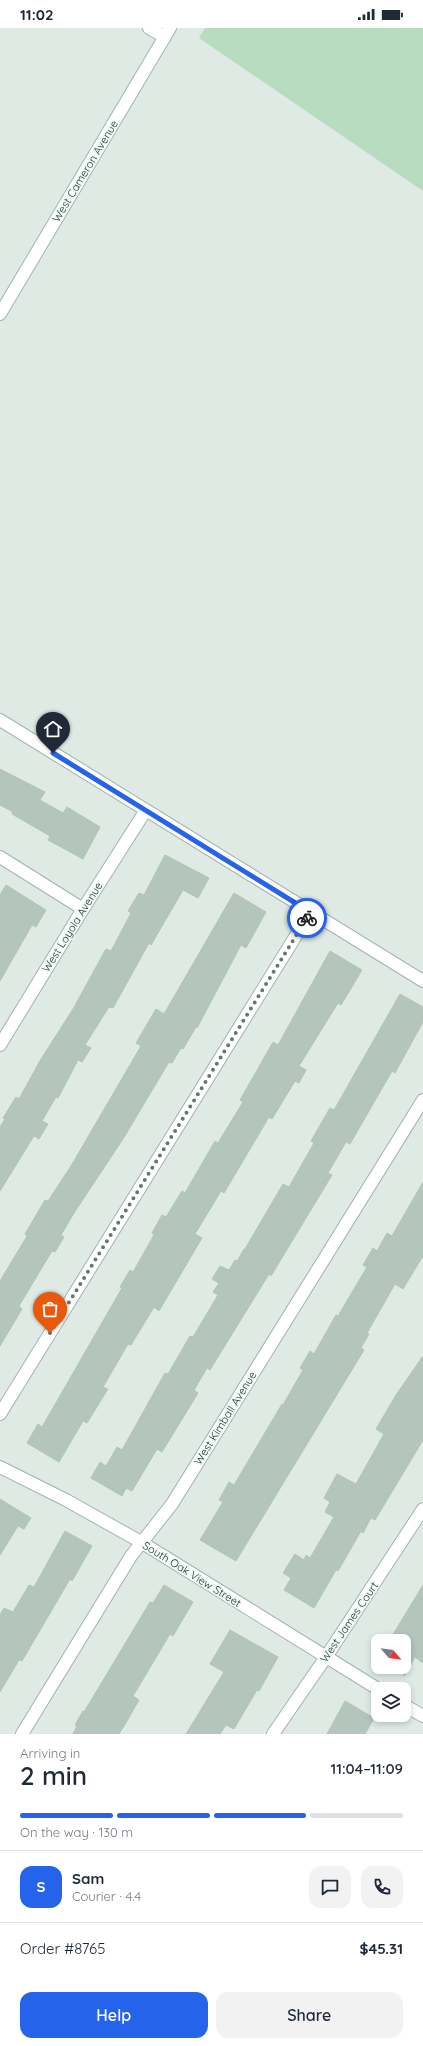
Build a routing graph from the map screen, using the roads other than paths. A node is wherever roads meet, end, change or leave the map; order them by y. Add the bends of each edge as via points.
1 (149, 28) edge
2 (167, 32) edge
3 (0, 314) edge
4 (0, 720) edge
5 (146, 810) junction
6 (0, 857) edge
7 (83, 909) junction
8 (310, 912) junction
9 (423, 981) edge
10 (0, 1045) edge
11 (423, 1100) edge
12 (0, 1414) edge
13 (0, 1467) edge
14 (423, 1509) edge
15 (141, 1542) junction
16 (326, 1657) junction
17 (371, 1685) edge
18 (411, 1709) edge
19 (423, 1716) edge
20 (22, 1734) edge
21 (273, 1734) edge

1 - 2 street
2 - 3 street, West Cameron Avenue
4 - 5 street
5 - 7 street, West Loyola Avenue
5 - 8 street
6 - 7 street
7 - 10 street, West Loyola Avenue
8 - 9 street
8 - 12 street
11 - 15 street, West Kimball Avenue via 172,1504
13 - 15 street, South Oak View Street
14 - 16 street, West James Court
15 - 16 street, South Oak View Street
15 - 20 street, West Kimball Avenue
16 - 17 street, South Oak View Street
16 - 21 street, West James Court
18 - 19 street

